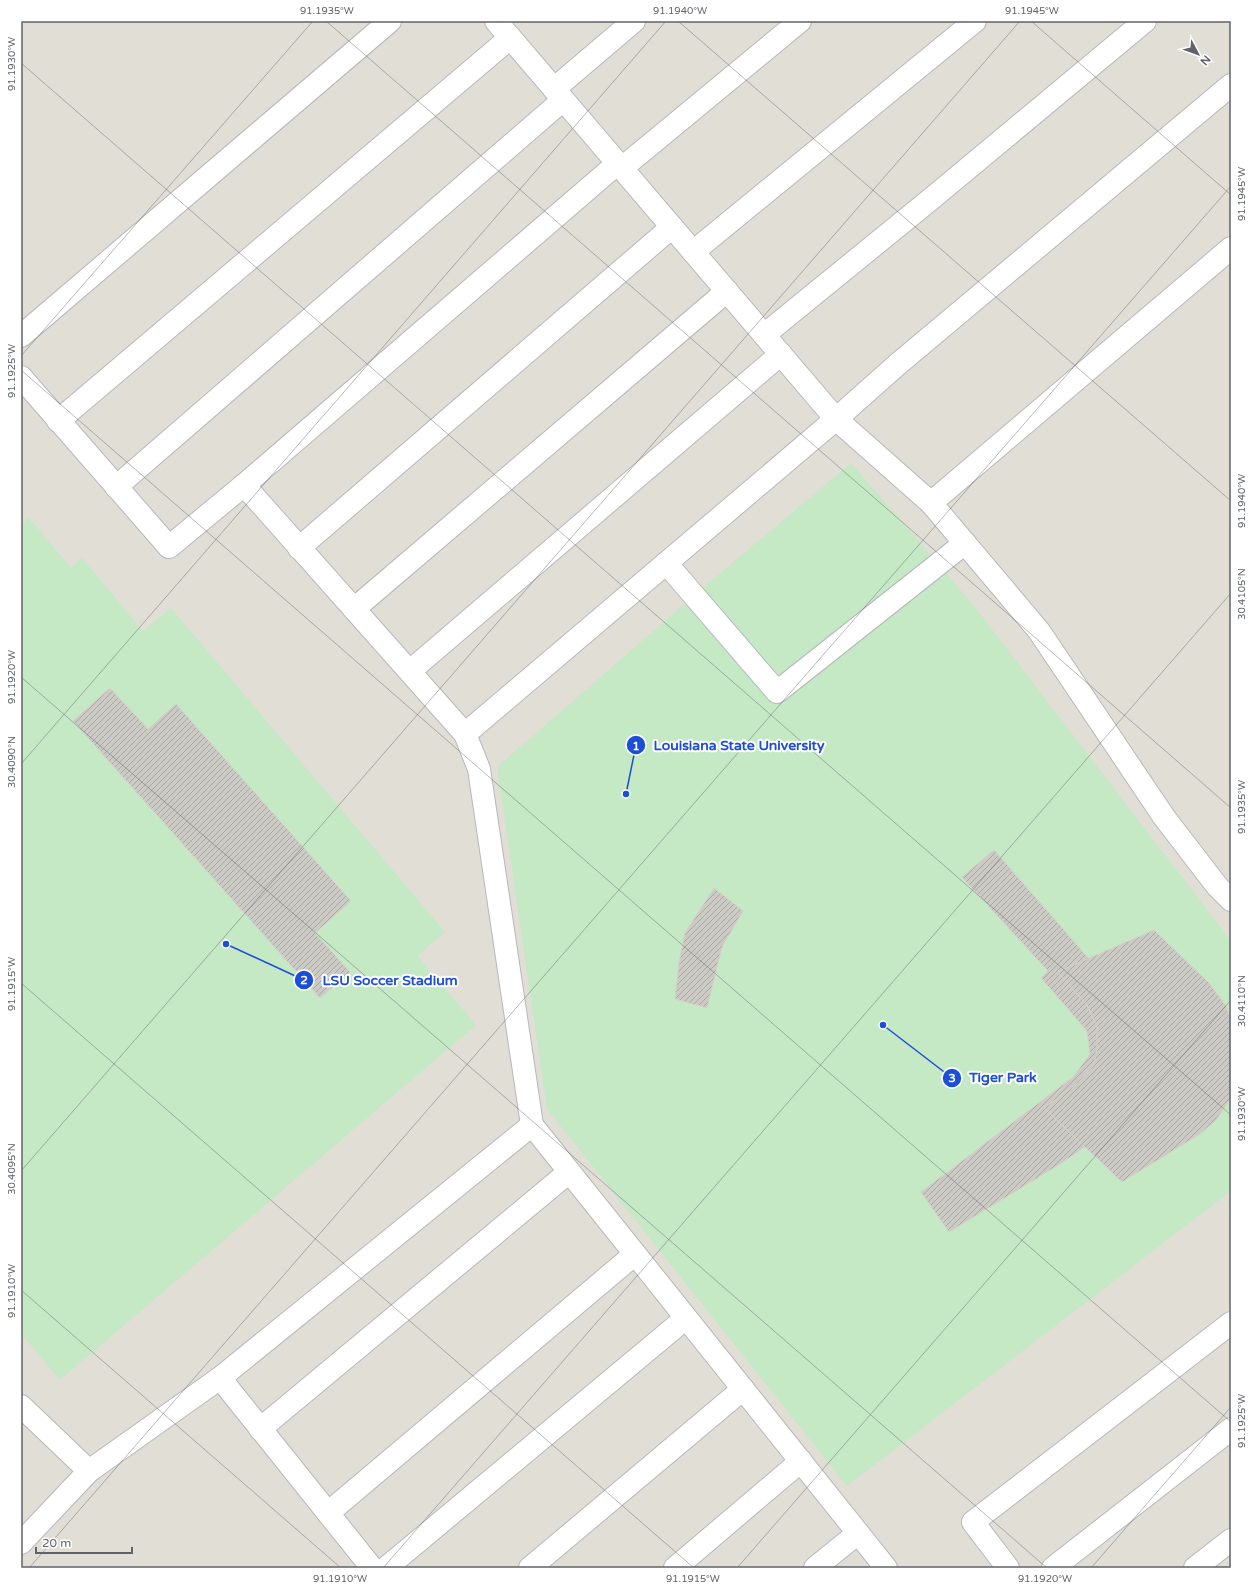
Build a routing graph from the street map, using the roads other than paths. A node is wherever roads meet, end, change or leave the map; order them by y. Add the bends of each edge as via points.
1 (390, 21) edge
2 (496, 21) edge
3 (634, 21) edge
4 (800, 21) edge
5 (975, 21) edge
6 (1145, 21) edge
7 (510, 38) junction
8 (1231, 85) edge
9 (558, 94) junction
10 (620, 166) junction
11 (672, 228) junction
12 (1231, 248) edge
13 (693, 252) junction
14 (727, 291) junction
15 (764, 335) junction
16 (21, 336) edge
17 (781, 354) junction
18 (21, 377) edge
19 (836, 419) junction
20 (58, 421) junction
21 (244, 485) junction
22 (116, 487) junction
23 (931, 503) junction
24 (965, 544) junction
25 (299, 548) junction
26 (666, 563) junction
27 (354, 609) junction
28 (410, 671) junction
29 (465, 734) junction
30 (1231, 900) edge
31 (532, 1125) junction
32 (569, 1172) junction
33 (635, 1254) junction
34 (686, 1318) junction
35 (1231, 1323) edge
36 (220, 1378) junction
37 (743, 1389) junction
38 (21, 1406) edge
39 (260, 1429) junction
40 (1231, 1429) edge
41 (801, 1461) junction
42 (88, 1471) junction
43 (328, 1513) junction
44 (858, 1533) junction
45 (1231, 1540) edge
46 (21, 1543) edge
47 (372, 1568) edge
48 (386, 1568) edge
49 (530, 1568) edge
50 (675, 1568) edge
51 (816, 1568) edge
52 (886, 1568) edge
53 (1008, 1568) edge
54 (1053, 1568) edge
55 (1195, 1568) edge

1 - 16 lane
2 - 7 lane
3 - 9 lane
4 - 10 lane
5 - 13 lane
6 - 15 lane
7 - 9 lane
7 - 20 lane
8 - 19 lane
9 - 10 lane
9 - 22 lane
10 - 11 lane
10 - 21 lane
11 - 13 lane
11 - 25 lane
12 - 23 lane
13 - 14 lane
14 - 15 lane
14 - 27 lane
15 - 17 lane
17 - 19 lane
17 - 28 lane
18 - 20 lane
19 - 23 lane
19 - 26 lane
20 - 22 lane
21 - 22 lane via 169,547
21 - 25 lane
23 - 24 lane
24 - 26 lane via 777,692
24 - 30 lane via 1039,631 1164,817 1217,886
25 - 27 lane
26 - 29 lane
27 - 28 lane
28 - 29 lane
29 - 31 lane via 479,769
31 - 32 lane
31 - 36 lane
32 - 33 lane
32 - 39 lane
33 - 34 lane
33 - 43 lane
34 - 37 lane
34 - 48 lane
35 - 53 lane via 973,1522
36 - 39 lane
36 - 42 lane
37 - 41 lane
37 - 49 lane
38 - 42 lane
39 - 43 lane
40 - 54 lane
41 - 44 lane
41 - 50 lane
42 - 46 lane
43 - 47 lane
44 - 51 lane
44 - 52 lane
45 - 55 lane

